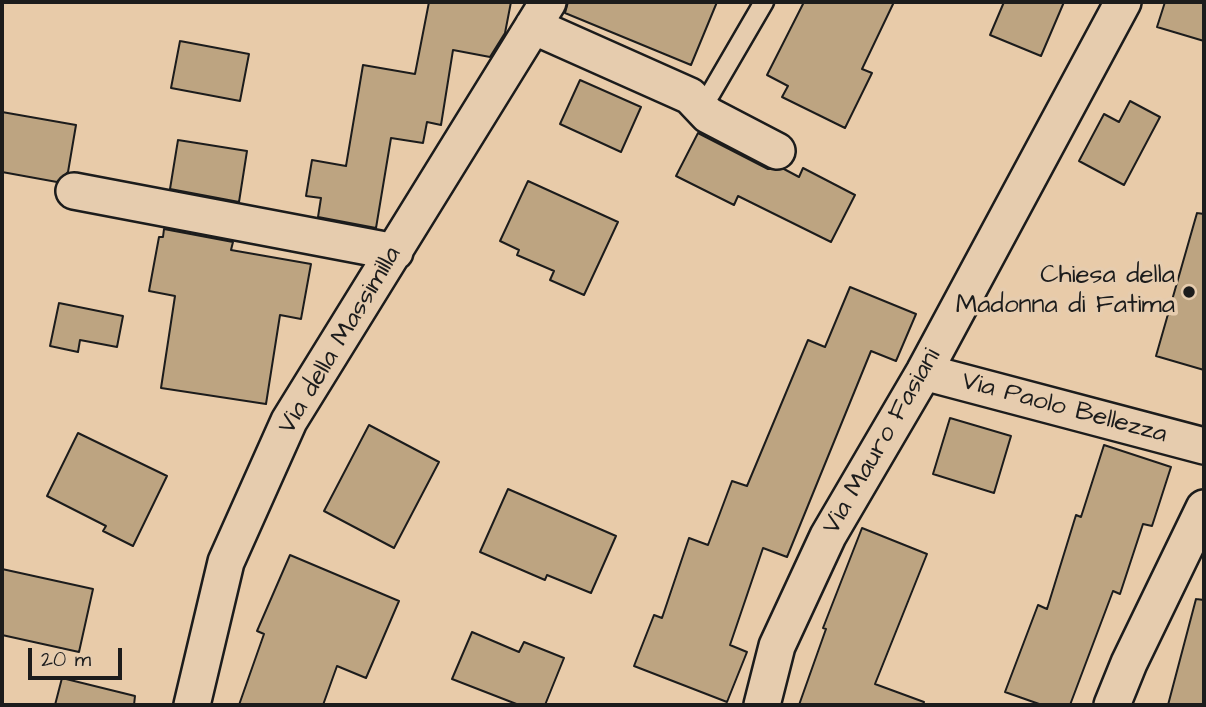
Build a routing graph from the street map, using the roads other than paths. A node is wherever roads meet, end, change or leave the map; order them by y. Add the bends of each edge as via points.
1 (764, 2) edge
2 (1123, 2) edge
3 (540, 14) edge
4 (700, 107) junction
5 (777, 151) dead end
6 (74, 191) dead end
7 (395, 252) junction
8 (925, 372) junction
9 (1204, 446) edge
10 (1204, 508) edge
11 (192, 705) edge
12 (762, 705) edge
13 (1112, 705) edge

1 - 4 lane
2 - 8 street, Via Mauro Fasiani
3 - 4 street via 690,96
3 - 7 street, Via della Massimilla
4 - 5 street via 708,116
6 - 7 street
7 - 11 street, Via della Massimilla via 284,432 226,562
8 - 9 street, Via Paolo Bellezza
8 - 12 street, Via Mauro Fasiani via 828,536 776,646
10 - 13 street

